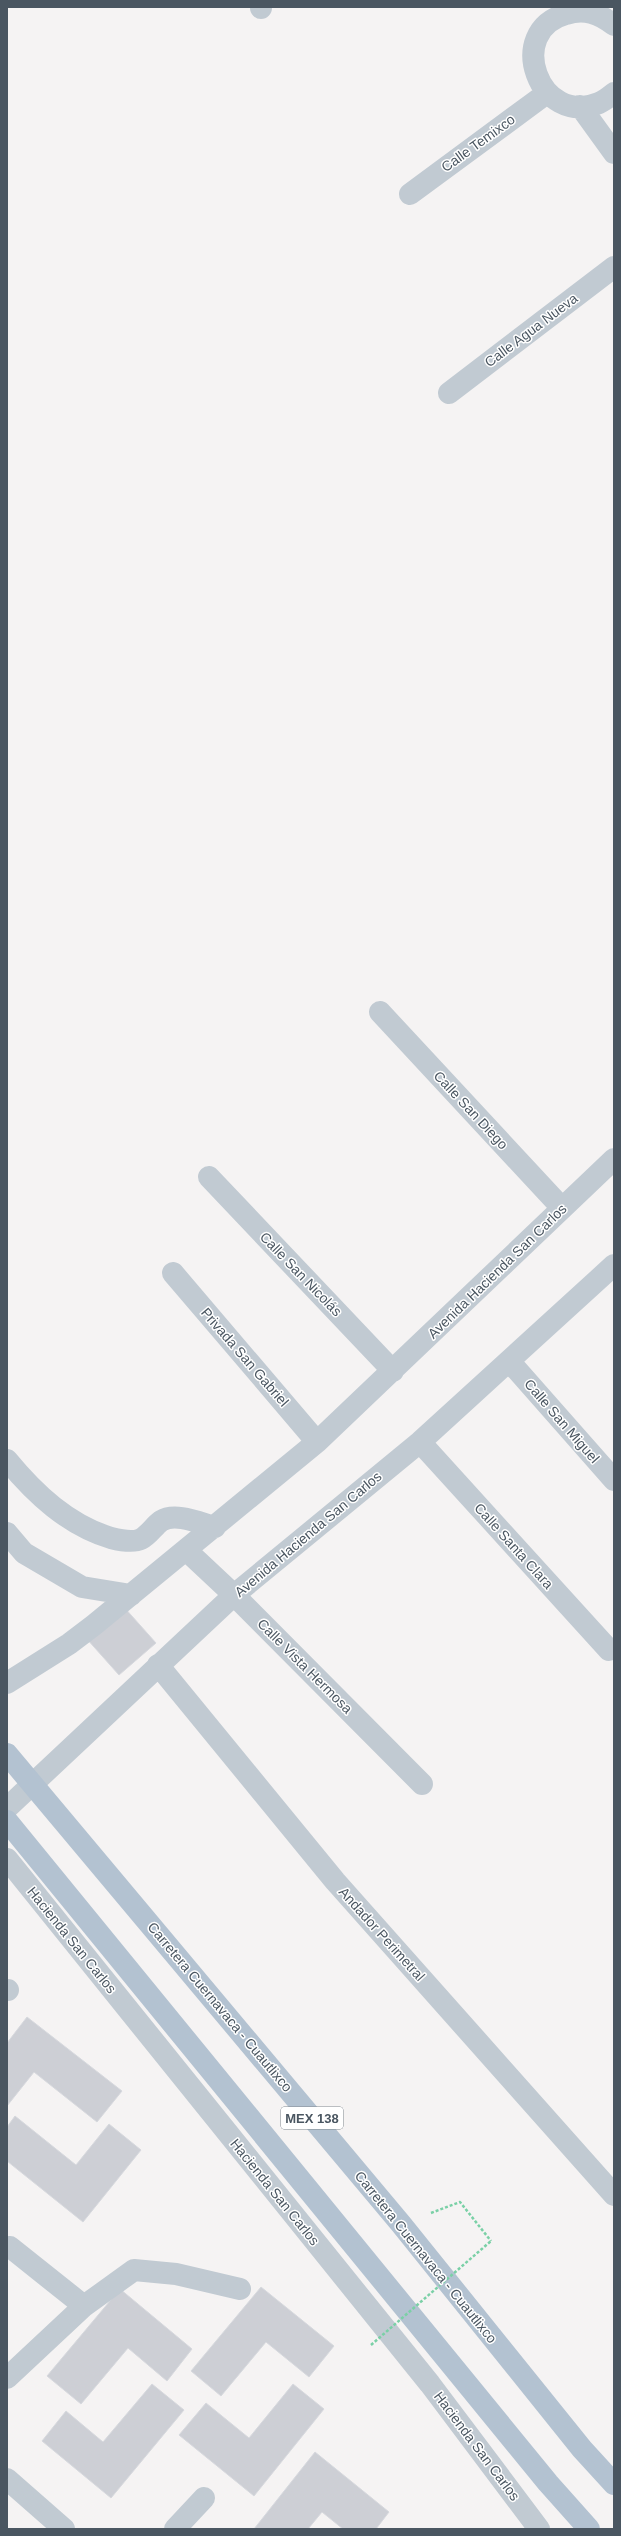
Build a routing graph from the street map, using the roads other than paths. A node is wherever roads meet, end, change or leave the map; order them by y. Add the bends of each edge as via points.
1 (614, 25) edge
2 (547, 93) junction
3 (614, 93) edge
4 (580, 106) junction
5 (614, 153) edge
6 (410, 194) dead end
7 (614, 267) edge
8 (449, 393) dead end
9 (380, 1012) dead end
10 (614, 1159) edge
11 (209, 1177) dead end
12 (562, 1208) junction
13 (614, 1266) edge
14 (173, 1273) dead end
15 (510, 1362) junction
16 (394, 1371) junction
17 (317, 1442) junction
18 (420, 1442) junction
19 (7, 1460) edge
20 (614, 1480) edge
21 (215, 1527) junction
22 (7, 1533) edge
23 (186, 1550) junction
24 (131, 1595) junction
25 (234, 1595) junction
26 (609, 1650) dead end
27 (158, 1665) junction
28 (7, 1683) edge
29 (7, 1754) edge
30 (32, 1783) junction
31 (422, 1784) dead end
32 (7, 1808) edge
33 (7, 1821) edge
34 (7, 1859) edge
35 (614, 2195) edge
36 (10, 2247) dead end
37 (240, 2290) dead end
38 (84, 2306) junction
39 (7, 2378) edge
40 (7, 2479) edge
41 (614, 2484) edge
42 (204, 2498) dead end
43 (64, 2529) edge
44 (175, 2529) edge
45 (539, 2529) edge
46 (589, 2529) edge

1 - 2 street via 604,16 581,12 559,16 546,24 538,36 533,51 533,66 538,81
2 - 4 street via 557,100
2 - 6 street, Calle Temixco
3 - 4 street via 598,104
4 - 5 street
7 - 8 street, Calle Agua Nueva
9 - 12 street, Calle San Diego
10 - 12 street, Avenida Hacienda San Carlos
11 - 16 street, Calle San Nicolás
12 - 16 street, Avenida Hacienda San Carlos
13 - 15 street, Avenida Hacienda San Carlos
14 - 17 street, Privada San Gabriel
15 - 18 street, Avenida Hacienda San Carlos
15 - 20 street, Calle San Miguel
16 - 17 street, Avenida Hacienda San Carlos
17 - 21 street, Avenida Hacienda San Carlos
18 - 25 street, Avenida Hacienda San Carlos
18 - 26 street, Calle Santa Clara
19 - 21 street via 28,1485 61,1514 90,1532 121,1541 140,1540 162,1520 182,1518
21 - 23 street, Avenida Hacienda San Carlos
22 - 24 street via 24,1553 82,1587
23 - 24 street, Avenida Hacienda San Carlos
23 - 25 street, Calle Vista Hermosa
24 - 28 street, Avenida Hacienda San Carlos via 69,1644
25 - 27 street, Avenida Hacienda San Carlos
25 - 31 street, Calle Vista Hermosa
27 - 30 street, Avenida Hacienda San Carlos
27 - 35 street, Andador Perimetral via 335,1881
29 - 30 main road, Carretera Cuernavaca - Cuautlixco / MEX 138
30 - 32 street, Avenida Hacienda San Carlos
30 - 41 main road, Carretera Cuernavaca - Cuautlixco / MEX 138 via 401,2224 582,2449
33 - 46 main road, MEX 138 via 548,2483
34 - 45 street, Hacienda San Carlos via 430,2384
36 - 38 street
37 - 38 street via 176,2274 134,2270
38 - 39 street
40 - 43 street
42 - 44 street

